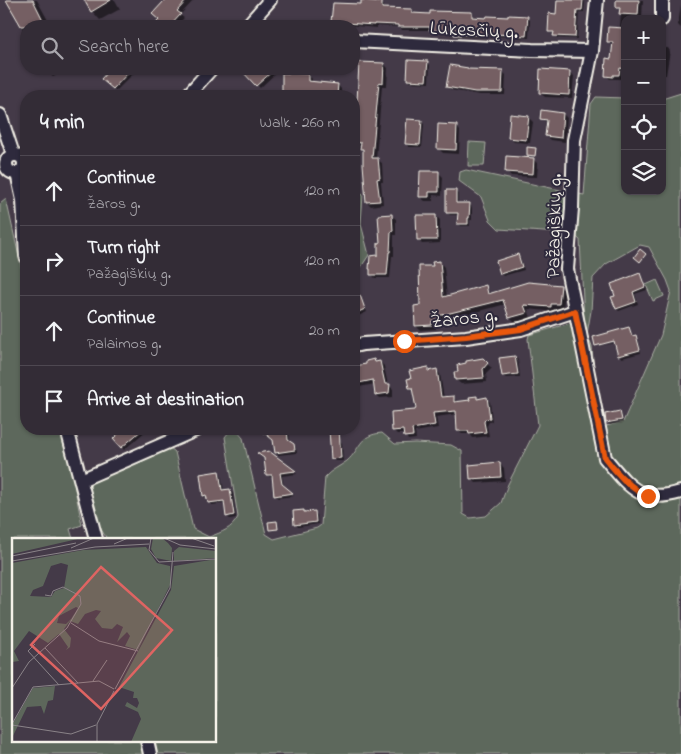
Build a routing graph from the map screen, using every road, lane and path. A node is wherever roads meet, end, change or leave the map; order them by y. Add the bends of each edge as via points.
1 (270, 0) edge
2 (597, 0) edge
3 (662, 0) edge
4 (662, 15) edge
5 (252, 20) edge
6 (360, 41) edge
7 (592, 51) junction
8 (206, 75) edge
9 (192, 90) edge
10 (0, 115) edge
11 (20, 163) edge
12 (575, 311) junction
13 (360, 345) edge
14 (70, 435) edge
15 (184, 435) edge
16 (81, 480) junction
17 (681, 492) edge
18 (96, 538) edge

1 - 5 street
2 - 7 street, Pažagiškių g.
3 - 4 street
6 - 7 street, Lūkesčių g.
7 - 12 street, Pažagiškių g. via 574,140 568,269
8 - 9 street
10 - 11 street
12 - 13 street, Žaros g. via 521,329
12 - 17 street, Pažagiškių g. via 605,458 640,493 669,496
14 - 16 street
15 - 16 street
16 - 18 street

